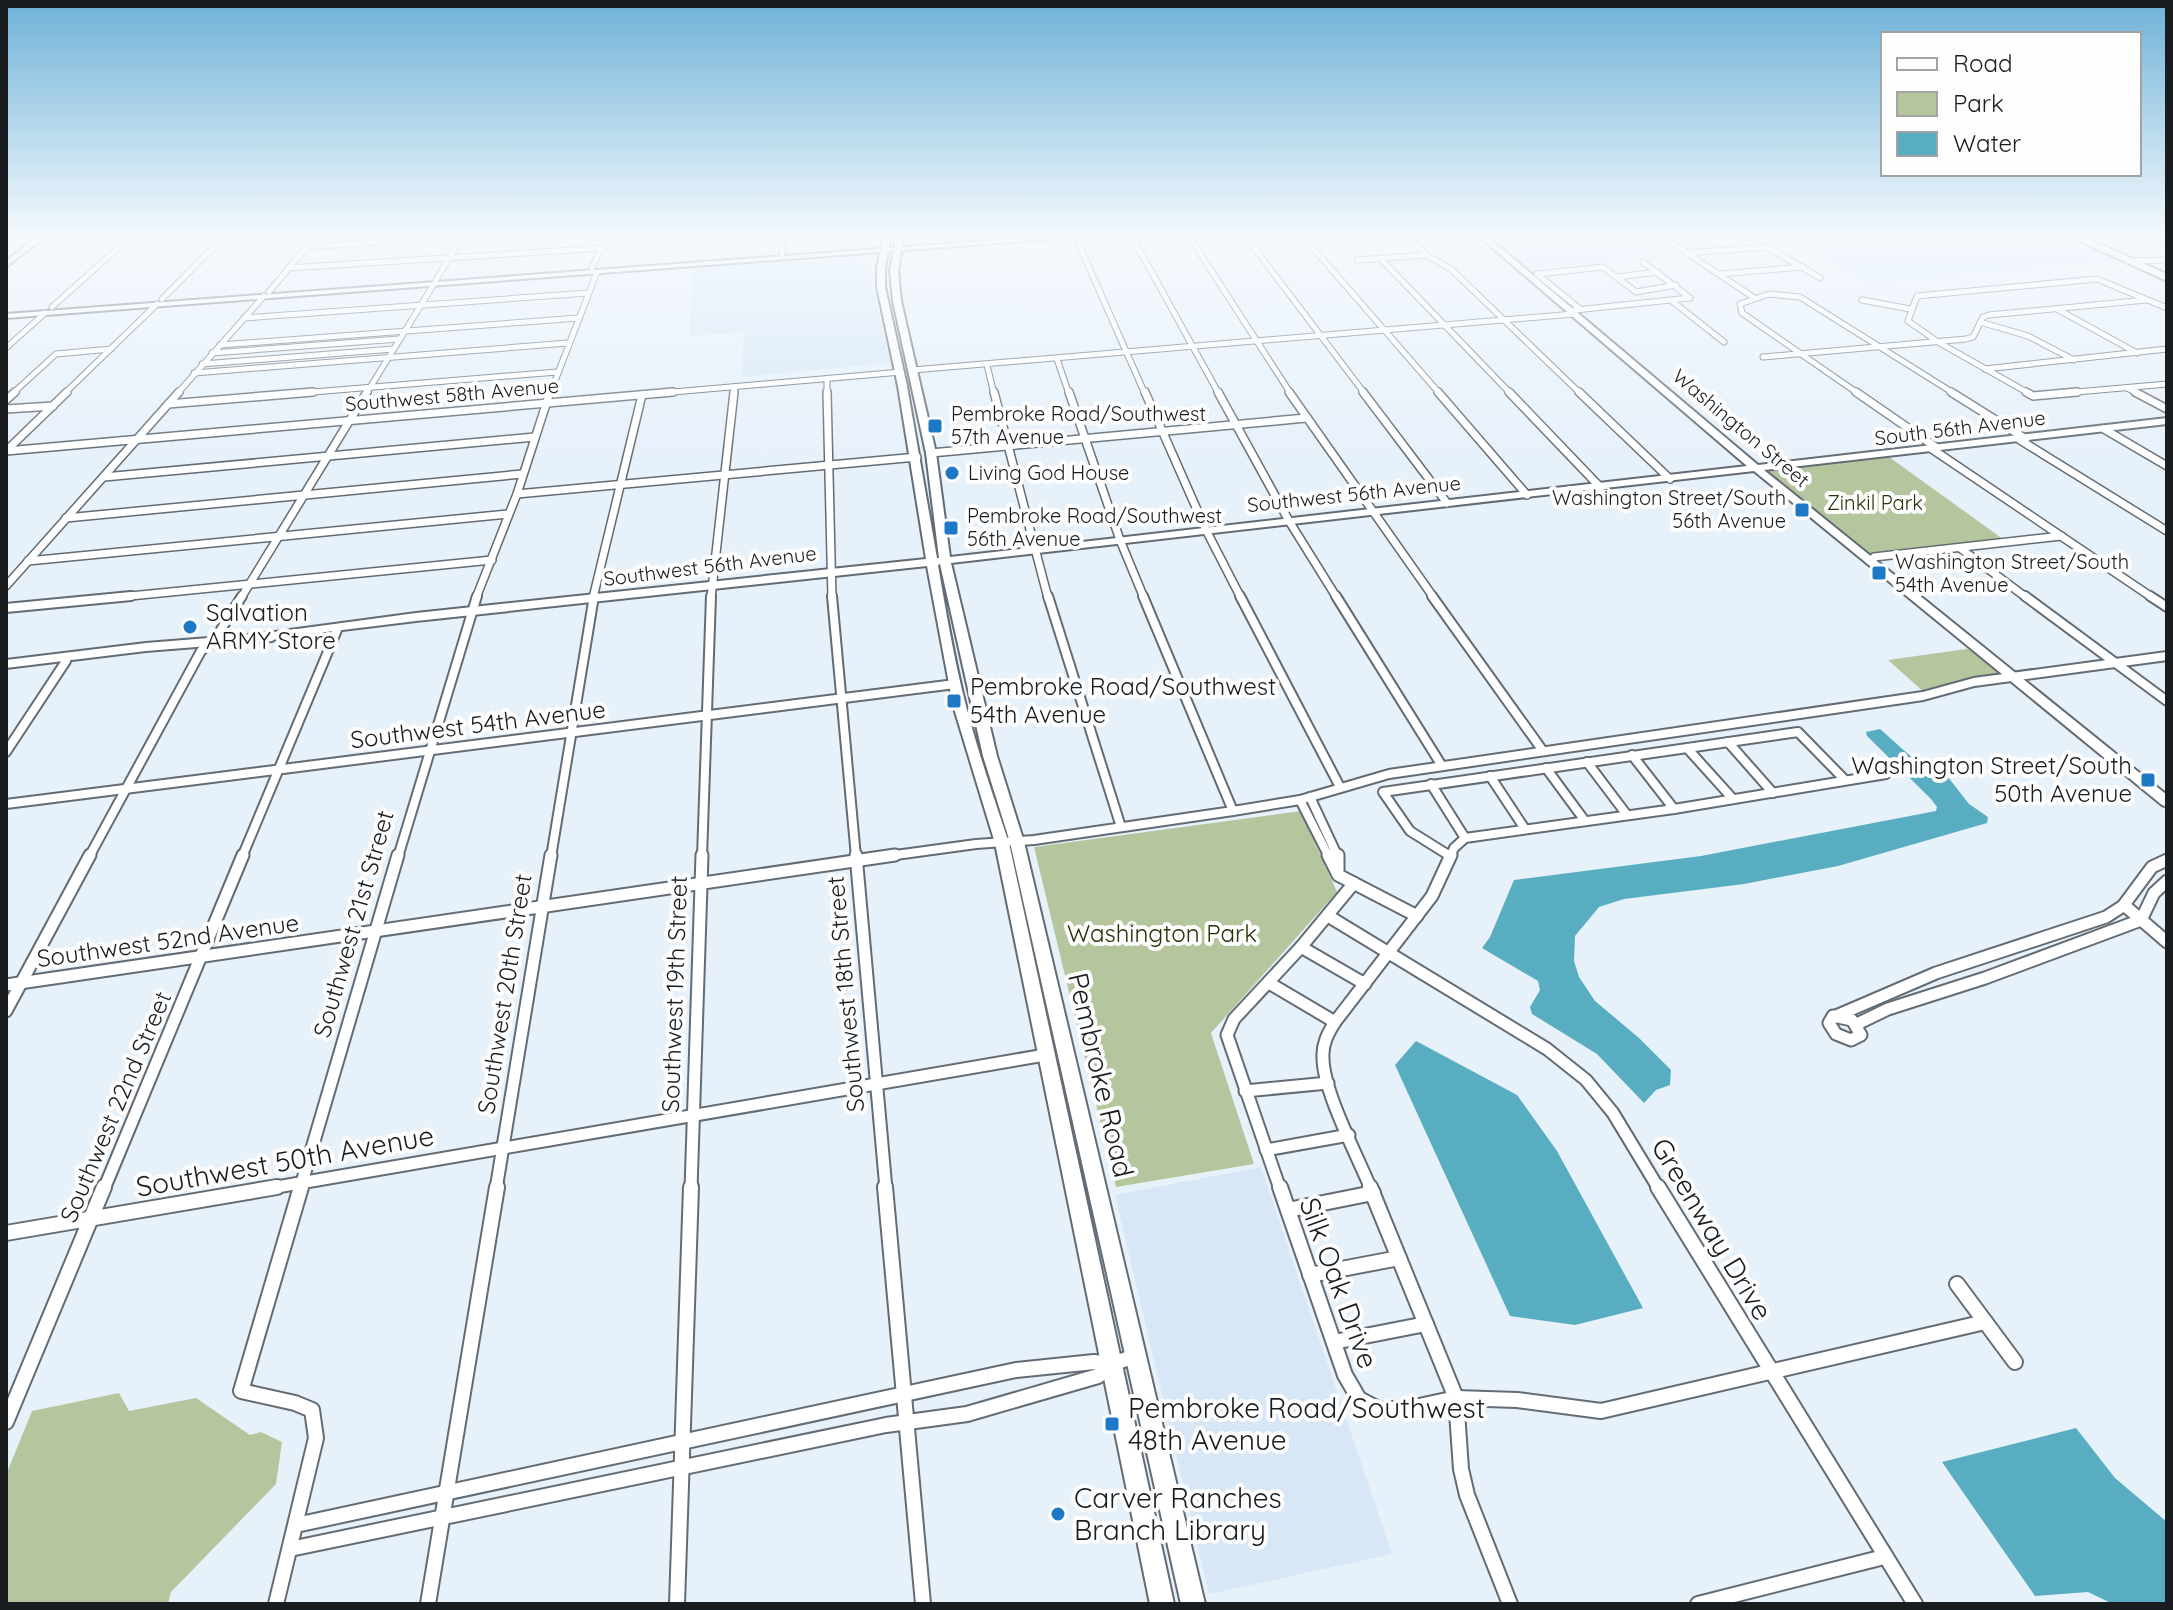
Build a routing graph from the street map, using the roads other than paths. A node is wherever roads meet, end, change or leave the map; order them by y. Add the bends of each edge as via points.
1 (75, 308) edge
2 (154, 308) edge
3 (253, 308) edge
4 (389, 308) edge
5 (419, 308) edge
6 (583, 308) edge
7 (886, 308) edge
8 (899, 308) edge
9 (1107, 308) edge
10 (1172, 308) edge
11 (1236, 308) edge
12 (1301, 308) edge
13 (1364, 308) edge
14 (1428, 308) edge
15 (1492, 308) edge
16 (1570, 308) edge
17 (1571, 308) edge
18 (1602, 308) edge
19 (1681, 308) edge
20 (1741, 308) edge
21 (1818, 308) edge
22 (1905, 308) edge
23 (2064, 308) edge
24 (1910, 309) joint
25 (2056, 309) junction
26 (49, 310) junction
27 (1574, 311) junction
28 (6, 313) edge
29 (244, 318) junction
30 (579, 318) junction
31 (1505, 320) junction
32 (1980, 322) junction
33 (1444, 325) junction
34 (1382, 330) junction
35 (404, 331) junction
36 (1322, 336) junction
37 (399, 339) junction
38 (1257, 341) junction
39 (1724, 342) dead end
40 (1938, 342) junction
41 (568, 343) junction
42 (220, 345) junction
43 (1879, 346) junction
44 (1194, 347) junction
45 (6, 348) edge
46 (111, 349) junction
47 (393, 349) junction
48 (2167, 349) edge
49 (1127, 352) junction
50 (212, 353) junction
51 (2137, 353) junction
52 (1800, 354) junction
53 (1763, 357) dead end
54 (388, 359) junction
55 (1057, 359) junction
56 (2074, 360) junction
57 (202, 364) junction
58 (987, 365) junction
59 (1985, 369) junction
60 (907, 371) junction
61 (557, 372) junction
62 (194, 373) junction
63 (827, 379) junction
64 (2167, 384) edge
65 (735, 387) junction
66 (370, 388) junction
67 (2127, 388) junction
68 (642, 395) junction
69 (6, 400) edge
70 (549, 403) junction
71 (168, 404) junction
72 (53, 406) junction
73 (6, 409) edge
74 (2167, 409) edge
75 (1306, 418) junction
76 (349, 420) junction
77 (2167, 421) edge
78 (911, 423) junction
79 (1234, 425) junction
80 (2104, 429) junction
81 (1160, 432) junction
82 (535, 437) junction
83 (140, 439) junction
84 (1084, 439) junction
85 (2023, 439) junction
86 (1008, 446) junction
87 (1934, 449) junction
88 (6, 451) edge
89 (931, 453) junction
90 (327, 457) junction
91 (917, 457) junction
92 (828, 465) junction
93 (2167, 466) edge
94 (1757, 469) junction
95 (522, 474) junction
96 (725, 474) junction
97 (104, 477) junction
98 (1670, 479) junction
99 (621, 484) junction
100 (934, 485) junction
101 (1600, 487) junction
102 (517, 494) junction
103 (303, 495) junction
104 (1527, 495) junction
105 (1447, 503) junction
106 (1371, 512) junction
107 (508, 514) junction
108 (66, 518) junction
109 (1289, 521) junction
110 (1206, 530) junction
111 (2167, 531) edge
112 (2061, 536) junction
113 (279, 537) junction
114 (1120, 540) junction
115 (1960, 548) junction
116 (1033, 549) junction
117 (492, 560) junction
118 (28, 561) junction
119 (939, 561) junction
120 (1871, 561) junction
121 (830, 572) junction
122 (249, 584) junction
123 (6, 586) edge
124 (711, 586) junction
125 (593, 599) junction
126 (2167, 607) edge
127 (6, 608) edge
128 (470, 612) junction
129 (431, 617) junction
130 (337, 630) junction
131 (946, 633) junction
132 (265, 636) junction
133 (209, 642) junction
134 (153, 648) junction
135 (2167, 656) edge
136 (66, 661) junction
137 (2116, 663) junction
138 (6, 666) edge
139 (971, 666) junction
140 (2012, 677) junction
141 (955, 684) junction
142 (841, 698) junction
143 (2167, 701) edge
144 (707, 717) junction
145 (984, 726) junction
146 (572, 734) junction
147 (1728, 742) junction
148 (1687, 748) junction
149 (428, 751) junction
150 (1543, 751) junction
151 (6, 752) edge
152 (1632, 755) junction
153 (1587, 762) junction
154 (1442, 766) junction
155 (1546, 768) junction
156 (280, 770) junction
157 (1886, 774) dead end
158 (1490, 776) junction
159 (1845, 780) junction
160 (1431, 784) junction
161 (1340, 787) junction
162 (126, 789) junction
163 (1773, 793) junction
164 (1305, 798) junction
165 (1733, 799) junction
166 (2167, 802) edge
167 (6, 804) edge
168 (1674, 809) junction
169 (1233, 811) junction
170 (1627, 815) junction
171 (1585, 821) junction
172 (1121, 827) junction
173 (1525, 829) junction
174 (1465, 838) junction
175 (1009, 842) junction
176 (1450, 856) junction
177 (2167, 860) edge
178 (855, 861) junction
179 (2167, 881) edge
180 (701, 883) junction
181 (1354, 883) junction
182 (2124, 905) junction
183 (541, 907) junction
184 (1328, 916) junction
185 (1417, 916) junction
186 (2141, 920) junction
187 (374, 931) junction
188 (2167, 942) edge
189 (1301, 947) junction
190 (1391, 952) junction
191 (200, 957) junction
192 (1027, 964) junction
193 (21, 983) junction
194 (1269, 983) junction
195 (1365, 984) junction
196 (6, 985) edge
197 (6, 1011) edge
198 (1836, 1016) junction
199 (1335, 1022) junction
200 (1857, 1024) junction
201 (1062, 1040) junction
202 (1045, 1055) junction
203 (874, 1082) junction
204 (1328, 1083) junction
205 (1245, 1091) junction
206 (693, 1115) junction
207 (1349, 1135) junction
208 (502, 1149) junction
209 (1266, 1150) junction
210 (1092, 1169) junction
211 (302, 1183) junction
212 (1373, 1193) junction
213 (1288, 1210) junction
214 (92, 1219) junction
215 (6, 1233) edge
216 (1399, 1258) junction
217 (1310, 1275) junction
218 (1957, 1284) dead end
219 (1985, 1322) junction
220 (1426, 1324) junction
221 (1334, 1342) junction
222 (1135, 1356) junction
223 (2015, 1362) dead end
224 (1112, 1364) junction
225 (1770, 1371) junction
226 (903, 1395) junction
227 (1456, 1398) junction
228 (6, 1422) edge
229 (906, 1425) junction
230 (683, 1443) junction
231 (682, 1467) junction
232 (447, 1490) junction
233 (442, 1518) junction
234 (296, 1525) junction
235 (290, 1549) junction
236 (1884, 1557) junction
237 (276, 1604) edge
238 (428, 1604) edge
239 (677, 1604) edge
240 (923, 1604) edge
241 (1164, 1604) edge
242 (1193, 1604) edge
243 (1510, 1604) edge
244 (1698, 1604) edge
245 (1915, 1604) edge

1 - 26 main road
2 - 46 street
3 - 29 street
4 - 29 street
5 - 35 street
6 - 30 street, Southwest 21st Street
7 - 60 main road
8 - 60 main road
9 - 49 street
10 - 44 street
11 - 38 street
12 - 36 street
13 - 34 street
14 - 33 street
15 - 31 street
16 - 27 main road, Washington Street
17 - 27 street
18 - 27 street, Southwest 58th Avenue
19 - 39 street
20 - 52 street
21 - 43 street
22 - 24 street
23 - 25 street
24 - 40 street via 1908,321
25 - 32 street via 1989,315
25 - 51 street
26 - 28 main road
26 - 45 street
27 - 31 street, Southwest 58th Avenue
27 - 94 main road, Washington Street
29 - 42 street
30 - 35 street
30 - 41 street, Southwest 21st Street
31 - 33 street, Southwest 58th Avenue
31 - 98 street
32 - 40 street via 1973,337
32 - 56 street via 2028,336
33 - 34 street, Southwest 58th Avenue
33 - 101 street
34 - 36 street, Southwest 58th Avenue
34 - 104 street
35 - 37 street
35 - 42 street
36 - 38 street, Southwest 58th Avenue
36 - 105 street
37 - 47 street
37 - 50 street
38 - 44 street, Southwest 58th Avenue
38 - 75 street
40 - 43 street
40 - 59 street
41 - 54 street
41 - 61 street, Southwest 21st Street
42 - 50 street
43 - 52 street
43 - 85 street
44 - 49 street, Southwest 58th Avenue
44 - 79 street
46 - 69 street via 56,354
46 - 72 street
47 - 54 street
47 - 57 street
48 - 51 street
49 - 55 street, Southwest 58th Avenue
49 - 81 street
50 - 57 street
51 - 56 street
52 - 53 street
52 - 87 street
54 - 62 street
54 - 66 street
55 - 58 street, Southwest 58th Avenue
55 - 84 street
56 - 59 street
57 - 62 street
58 - 60 street, Southwest 58th Avenue
58 - 86 street
59 - 67 street via 2033,396
60 - 63 street, Southwest 58th Avenue
60 - 78 main road
60 - 89 main road
61 - 66 street
61 - 70 street, Southwest 21st Street
62 - 71 street
63 - 65 street, Southwest 58th Avenue
63 - 92 street, Southwest 18th Street
64 - 67 street
65 - 68 street, Southwest 58th Avenue
65 - 96 street, Southwest 19th Street
66 - 71 street
66 - 76 street
67 - 74 street
68 - 70 street, Southwest 58th Avenue
68 - 99 street, Southwest 20th Street
70 - 76 street, Southwest 58th Avenue
70 - 82 street, Southwest 21st Street
71 - 83 street
72 - 73 street
72 - 88 street
75 - 79 street
75 - 106 street
76 - 83 street, Southwest 58th Avenue
76 - 90 street
77 - 80 main road, South 56th Avenue
78 - 89 main road via 922,447
78 - 91 main road
79 - 81 street
79 - 109 street
80 - 85 main road, South 56th Avenue
80 - 93 street
81 - 84 street
81 - 110 street
82 - 90 street
82 - 95 street, Southwest 21st Street
83 - 88 street, Southwest 58th Avenue
83 - 97 street
84 - 86 street
84 - 114 street
85 - 87 main road, South 56th Avenue
85 - 111 street
86 - 89 street
86 - 116 street
87 - 94 main road, South 56th Avenue
87 - 112 street
89 - 100 main road
90 - 97 street
90 - 103 street
91 - 92 street
91 - 100 main road via 926,463
91 - 119 main road
92 - 96 street
92 - 121 street, Southwest 18th Street
94 - 98 main road, Southwest 56th Avenue
94 - 120 main road, Washington Street
95 - 102 street, Southwest 21st Street
95 - 103 street
96 - 99 street
96 - 124 street, Southwest 19th Street
97 - 108 street
98 - 101 main road, Southwest 56th Avenue
99 - 102 street
99 - 125 street, Southwest 20th Street
100 - 119 main road
101 - 104 main road, Southwest 56th Avenue
102 - 107 street, Southwest 21st Street
103 - 108 street
103 - 113 street
104 - 105 main road, Southwest 56th Avenue
105 - 106 main road, Southwest 56th Avenue
106 - 109 main road, Southwest 56th Avenue
106 - 150 street
107 - 113 street
107 - 117 street, Southwest 21st Street
108 - 118 street
109 - 110 main road, Southwest 56th Avenue
109 - 154 street
110 - 114 main road, Southwest 56th Avenue
110 - 161 street
112 - 115 street
112 - 126 street
113 - 118 street
113 - 122 street
114 - 116 main road, Southwest 56th Avenue
114 - 169 street
115 - 120 street
115 - 137 street
116 - 119 main road, Southwest 56th Avenue
116 - 172 street
117 - 122 street
117 - 128 street, Southwest 21st Street
118 - 123 street
119 - 121 main road, Southwest 56th Avenue
119 - 131 main road, Pembroke Road
119 - 139 main road, Pembroke Road
120 - 140 main road, Washington Street
121 - 124 main road, Southwest 56th Avenue
121 - 142 street, Southwest 18th Street
122 - 127 street
122 - 133 street
124 - 125 main road, Southwest 56th Avenue
124 - 144 street, Southwest 19th Street
125 - 128 main road, Southwest 56th Avenue
125 - 146 street, Southwest 20th Street
128 - 129 main road, Southwest 56th Avenue
128 - 149 street, Southwest 21st Street
129 - 130 main road, Southwest 56th Avenue
129 - 132 main road, Southwest 56th Avenue
130 - 132 main road, Southwest 56th Avenue
130 - 156 street, Southwest 22nd Street
131 - 139 main road via 954,639 961,664
131 - 141 main road, Pembroke Road
132 - 133 main road, Southwest 56th Avenue
133 - 134 main road, Southwest 56th Avenue
133 - 162 street
134 - 136 main road, Southwest 56th Avenue
134 - 138 main road, Southwest 56th Avenue
135 - 137 street
136 - 138 main road, Southwest 56th Avenue
136 - 151 street
137 - 140 street
137 - 143 street
139 - 145 main road, Pembroke Road
140 - 150 street via 1923,696
140 - 166 main road, Washington Street
141 - 142 street, Southwest 54th Avenue
141 - 145 main road via 966,690 974,717
141 - 175 main road, Pembroke Road via 974,758
142 - 144 street, Southwest 54th Avenue
142 - 178 street, Southwest 18th Street
144 - 146 street, Southwest 54th Avenue
144 - 180 street, Southwest 19th Street
145 - 175 main road, Pembroke Road
146 - 149 street, Southwest 54th Avenue
146 - 183 street, Southwest 20th Street
147 - 148 street
147 - 159 street via 1798,732
147 - 163 street
148 - 152 street
148 - 165 street
149 - 156 street, Southwest 54th Avenue
149 - 187 street, Southwest 21st Street
150 - 154 street, Southwest 52nd Avenue
152 - 153 street
152 - 168 street
153 - 155 street
153 - 170 street
154 - 161 street, Southwest 52nd Avenue
155 - 158 street
155 - 171 street
156 - 162 street, Southwest 54th Avenue
156 - 191 street, Southwest 22nd Street
157 - 159 street
158 - 160 street
158 - 173 street
159 - 163 street
160 - 174 street
160 - 176 street via 1383,792 1406,830
161 - 164 street, Southwest 52nd Avenue
162 - 167 street, Southwest 54th Avenue
162 - 193 street
163 - 165 street
164 - 169 street, Southwest 52nd Avenue
164 - 181 street via 1338,875
165 - 168 street
168 - 170 street
169 - 172 street, Southwest 52nd Avenue
170 - 171 street
171 - 173 street
172 - 175 street, Southwest 52nd Avenue
173 - 174 street
174 - 176 street
175 - 178 street, Southwest 52nd Avenue
175 - 192 main road, Pembroke Road
175 - 201 main road, Pembroke Road
176 - 185 street
177 - 182 street via 2143,874
178 - 180 street, Southwest 52nd Avenue
178 - 203 street, Southwest 18th Street
179 - 186 street
180 - 183 street, Southwest 52nd Avenue
180 - 206 street, Southwest 19th Street
181 - 184 street, Silk Oak Drive
181 - 185 street
182 - 186 street
182 - 198 street via 2106,917 1936,973
183 - 187 street, Southwest 52nd Avenue
183 - 208 street, Southwest 20th Street
184 - 189 street, Silk Oak Drive
184 - 190 street, Greenway Drive
185 - 190 street
186 - 188 street
186 - 200 street via 1879,1011
187 - 191 street, Southwest 52nd Avenue
187 - 211 street, Southwest 21st Street
189 - 194 street, Silk Oak Drive
189 - 195 street
190 - 195 street
190 - 225 street, Greenway Drive via 1547,1049 1586,1080 1613,1113
191 - 193 street, Southwest 52nd Avenue
191 - 214 street, Southwest 22nd Street
192 - 201 main road via 1040,985 1050,1027
192 - 202 main road, Pembroke Road
193 - 196 street, Southwest 52nd Avenue
193 - 197 street
194 - 199 street
194 - 205 street, Silk Oak Drive via 1229,1028 1228,1042
195 - 199 street
198 - 200 street
198 - 200 street via 1830,1026 1841,1037 1859,1037
199 - 204 street via 1321,1052
201 - 210 main road, Pembroke Road
202 - 203 street, Southwest 50th Avenue
202 - 210 main road via 1061,1073 1079,1148
202 - 224 main road, Pembroke Road
203 - 206 street, Southwest 50th Avenue
203 - 226 street, Southwest 18th Street
204 - 205 street
204 - 207 street
205 - 209 street, Silk Oak Drive
206 - 208 street, Southwest 50th Avenue
206 - 230 street, Southwest 19th Street
207 - 209 street
207 - 212 street
208 - 211 street, Southwest 50th Avenue
208 - 232 street, Southwest 20th Street
209 - 213 street, Silk Oak Drive
210 - 222 main road, Pembroke Road
211 - 214 street, Southwest 50th Avenue
211 - 234 street, Southwest 21st Street via 241,1391 298,1401 312,1410 316,1438
212 - 213 street
212 - 216 street
213 - 217 street, Silk Oak Drive
214 - 215 street, Southwest 50th Avenue
214 - 228 street, Southwest 22nd Street
216 - 217 street
216 - 220 street
217 - 221 street, Silk Oak Drive
218 - 219 street
219 - 223 street
219 - 225 street, Silk Oak Drive
220 - 221 street
220 - 227 street
221 - 227 street, Silk Oak Drive via 1351,1389 1369,1406 1393,1411
222 - 224 street
222 - 242 main road, Pembroke Road
224 - 226 street via 1016,1370
224 - 229 street via 1098,1376
224 - 241 main road, Pembroke Road
225 - 227 street, Silk Oak Drive via 1601,1411
225 - 236 street, Greenway Drive
226 - 229 street, Southwest 18th Street
226 - 230 street
227 - 243 street via 1467,1495
229 - 231 street
229 - 240 street, Southwest 18th Street
230 - 231 street, Southwest 19th Street
230 - 232 street
231 - 233 street
231 - 239 street, Southwest 19th Street
232 - 233 street, Southwest 20th Street
232 - 234 street
233 - 235 street
233 - 238 street, Southwest 20th Street
234 - 235 street
235 - 237 street
236 - 244 street
236 - 245 street, Greenway Drive

